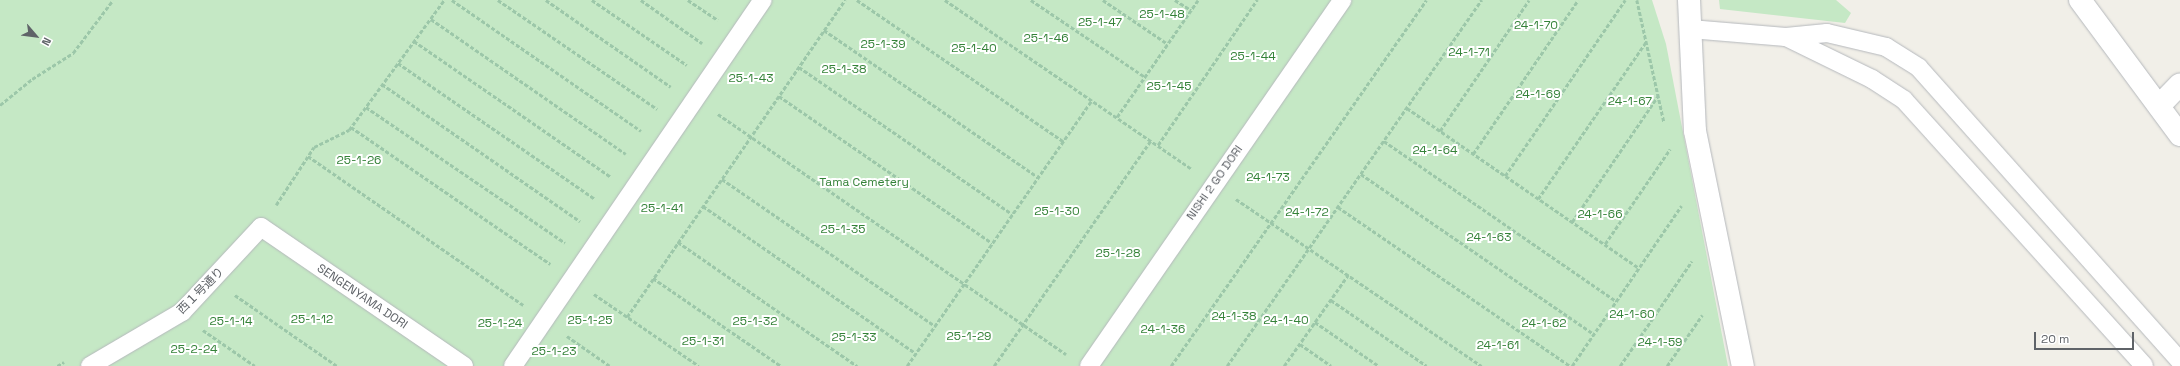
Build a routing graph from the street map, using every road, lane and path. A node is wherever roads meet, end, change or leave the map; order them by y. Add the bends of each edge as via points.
1 (113, 0) edge
2 (444, 0) edge
3 (452, 0) edge
4 (498, 0) edge
5 (546, 0) edge
6 (592, 0) edge
7 (641, 0) edge
8 (688, 0) edge
9 (763, 0) edge
10 (845, 0) edge
11 (857, 0) edge
12 (1031, 0) edge
13 (1103, 0) edge
14 (1175, 0) edge
15 (1198, 0) edge
16 (1257, 0) edge
17 (1342, 0) edge
18 (1426, 0) edge
19 (1481, 0) edge
20 (1529, 0) edge
21 (1578, 0) edge
22 (1625, 0) edge
23 (1689, 0) edge
24 (2080, 0) edge
25 (1191, 10) junction
26 (430, 19) junction
27 (1690, 29) junction
28 (824, 30) junction
29 (740, 35) junction
30 (1786, 36) junction
31 (414, 41) junction
32 (1646, 42) dead end
33 (1168, 44) junction
34 (724, 58) junction
35 (398, 63) junction
36 (799, 67) junction
37 (1145, 77) junction
38 (709, 80) junction
39 (382, 84) junction
40 (2180, 84) edge
41 (779, 96) junction
42 (1658, 96) dead end
43 (1092, 100) dead end
44 (694, 101) junction
45 (0, 104) edge
46 (366, 106) junction
47 (2159, 106) junction
48 (1407, 108) junction
49 (1117, 117) dead end
50 (678, 124) junction
51 (351, 127) junction
52 (1440, 131) junction
53 (2180, 135) edge
54 (751, 137) junction
55 (1151, 140) dead end
56 (1063, 141) junction
57 (1384, 141) junction
58 (1158, 145) dead end
59 (663, 146) junction
60 (1670, 149) dead end
61 (1473, 154) junction
62 (308, 156) junction
63 (648, 169) junction
64 (1361, 174) junction
65 (1505, 176) junction
66 (1038, 177) junction
67 (722, 179) junction
68 (633, 192) junction
69 (1538, 198) junction
70 (703, 206) junction
71 (1681, 206) dead end
72 (1338, 207) junction
73 (617, 214) junction
74 (1012, 214) junction
75 (1572, 222) junction
76 (261, 227) junction
77 (602, 236) junction
78 (678, 242) junction
79 (992, 244) junction
80 (1605, 244) junction
81 (587, 258) junction
82 (1692, 261) dead end
83 (1639, 268) junction
84 (1348, 275) dead end
85 (653, 278) junction
86 (572, 279) junction
87 (964, 284) junction
88 (229, 291) dead end
89 (1331, 300) junction
90 (1616, 301) junction
91 (1703, 315) dead end
92 (627, 317) junction
93 (544, 320) junction
94 (1315, 322) junction
95 (1022, 324) junction
96 (197, 326) dead end
97 (934, 326) junction
98 (1594, 334) junction
99 (1300, 344) junction
100 (915, 353) junction
101 (1071, 358) dead end
102 (2180, 361) edge
103 (90, 366) edge
104 (255, 366) edge
105 (337, 366) edge
106 (464, 366) edge
107 (513, 366) edge
108 (610, 366) edge
109 (699, 366) edge
110 (781, 366) edge
111 (857, 366) edge
112 (907, 366) edge
113 (994, 366) edge
114 (1089, 366) edge
115 (1171, 366) edge
116 (1227, 366) edge
117 (1284, 366) edge
118 (1331, 366) edge
119 (1379, 366) edge
120 (1427, 366) edge
121 (1571, 366) edge
122 (1620, 366) edge
123 (1667, 366) edge
124 (1743, 366) edge
125 (2144, 366) edge

1 - 45 path via 73,53 32,79
2 - 26 path
3 - 59 path
4 - 50 path
5 - 44 path
6 - 38 path
7 - 34 path
8 - 29 path
9 - 29 lane
10 - 28 path
11 - 56 path
12 - 37 path
13 - 33 path
14 - 25 path
15 - 25 path
16 - 58 path
17 - 114 lane, NISHI 2 GO DORI
18 - 115 path
19 - 48 path
20 - 52 path
21 - 61 path
22 - 65 path
23 - 27 street
24 - 47 street
25 - 33 path
26 - 31 path
26 - 63 path
27 - 30 lane
27 - 124 street via 1695,130
28 - 36 path
28 - 66 path
29 - 34 lane
30 - 102 lane via 1827,33 1879,45 1919,68
30 - 125 lane via 1872,79 1904,100
31 - 35 path
31 - 68 path
32 - 69 path
33 - 37 path
34 - 38 lane
35 - 39 path
35 - 73 path
36 - 41 path
36 - 74 path
37 - 49 path
38 - 44 lane
39 - 46 path
39 - 77 path
40 - 47 street
41 - 54 path
41 - 79 path
42 - 75 path
43 - 56 path
44 - 50 lane
44 - 54 path
46 - 51 path
46 - 81 path
47 - 53 street
48 - 52 path
48 - 57 path
50 - 59 lane
51 - 62 path via 314,147
51 - 86 path
52 - 61 path
54 - 67 path
54 - 87 path
55 - 95 path
56 - 66 path
57 - 64 path
57 - 90 path
59 - 63 lane
60 - 80 path
61 - 65 path
62 - 76 path
62 - 93 path
63 - 68 lane
64 - 72 path
64 - 98 path
65 - 69 path
66 - 74 path
67 - 70 path
67 - 97 path
68 - 73 lane
69 - 75 path
70 - 78 path
70 - 100 path
71 - 83 path
72 - 116 path
72 - 121 path
73 - 77 lane
74 - 79 path
75 - 80 path
76 - 103 lane, 西１号通り via 182,312
76 - 106 lane, SENGENYAMA DORI
77 - 81 lane
78 - 85 path
78 - 111 path
79 - 87 path
80 - 83 path
81 - 86 lane
82 - 122 path
83 - 90 path
84 - 89 path
85 - 92 path
85 - 110 path
86 - 92 path
86 - 93 lane
87 - 95 path
87 - 97 path
88 - 105 path
89 - 94 path
89 - 120 path
90 - 98 path
91 - 123 path
92 - 109 path
93 - 107 lane
93 - 108 path
94 - 99 path
94 - 119 path
95 - 101 path
95 - 113 path
96 - 104 path
97 - 100 path
98 - 121 path
99 - 117 path
99 - 118 path
100 - 112 path

